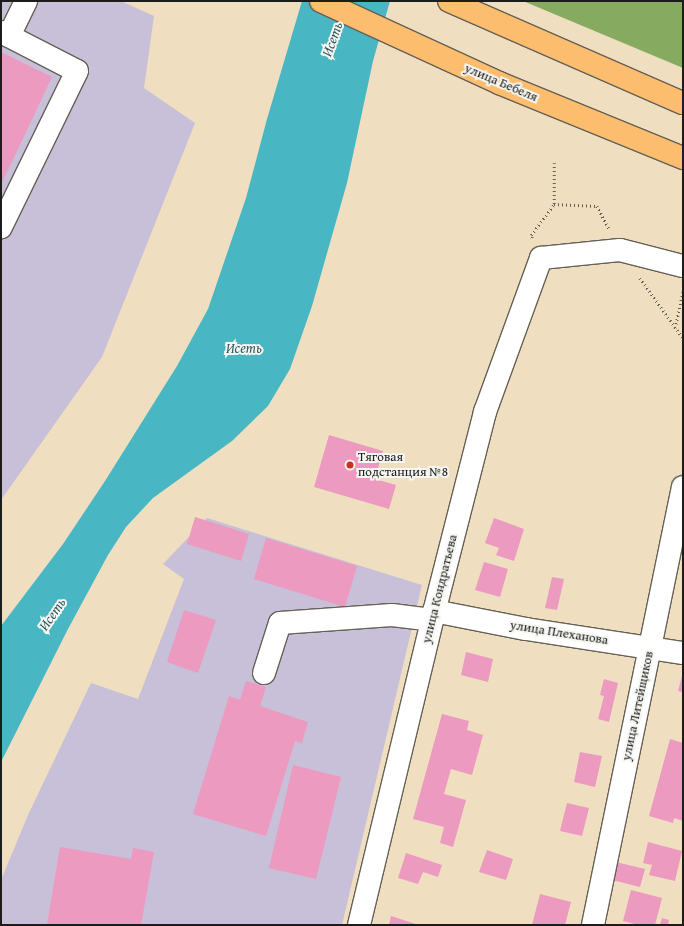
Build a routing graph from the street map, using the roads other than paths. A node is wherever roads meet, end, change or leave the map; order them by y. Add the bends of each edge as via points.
1 (26, 1) edge
2 (321, 1) edge
3 (449, 1) edge
4 (5, 34) edge
5 (683, 103) edge
6 (683, 158) edge
7 (1, 228) edge
8 (683, 266) edge
9 (683, 487) edge
10 (433, 615) junction
11 (650, 647) junction
12 (683, 653) edge
13 (264, 673) dead end
14 (360, 925) edge
15 (593, 925) edge

1 - 4 street
2 - 6 main road, улица Бебеля via 499,83
3 - 5 main road
4 - 7 street via 77,71
8 - 10 street, улица Кондратьева via 620,250 541,258 485,412
9 - 11 street, улица Литейщиков
10 - 11 street, улица Плеханова
10 - 13 street, улица Плеханова via 392,615 280,623
10 - 14 street, улица Кондратьева
11 - 12 street, улица Плеханова
11 - 15 street, улица Литейщиков

